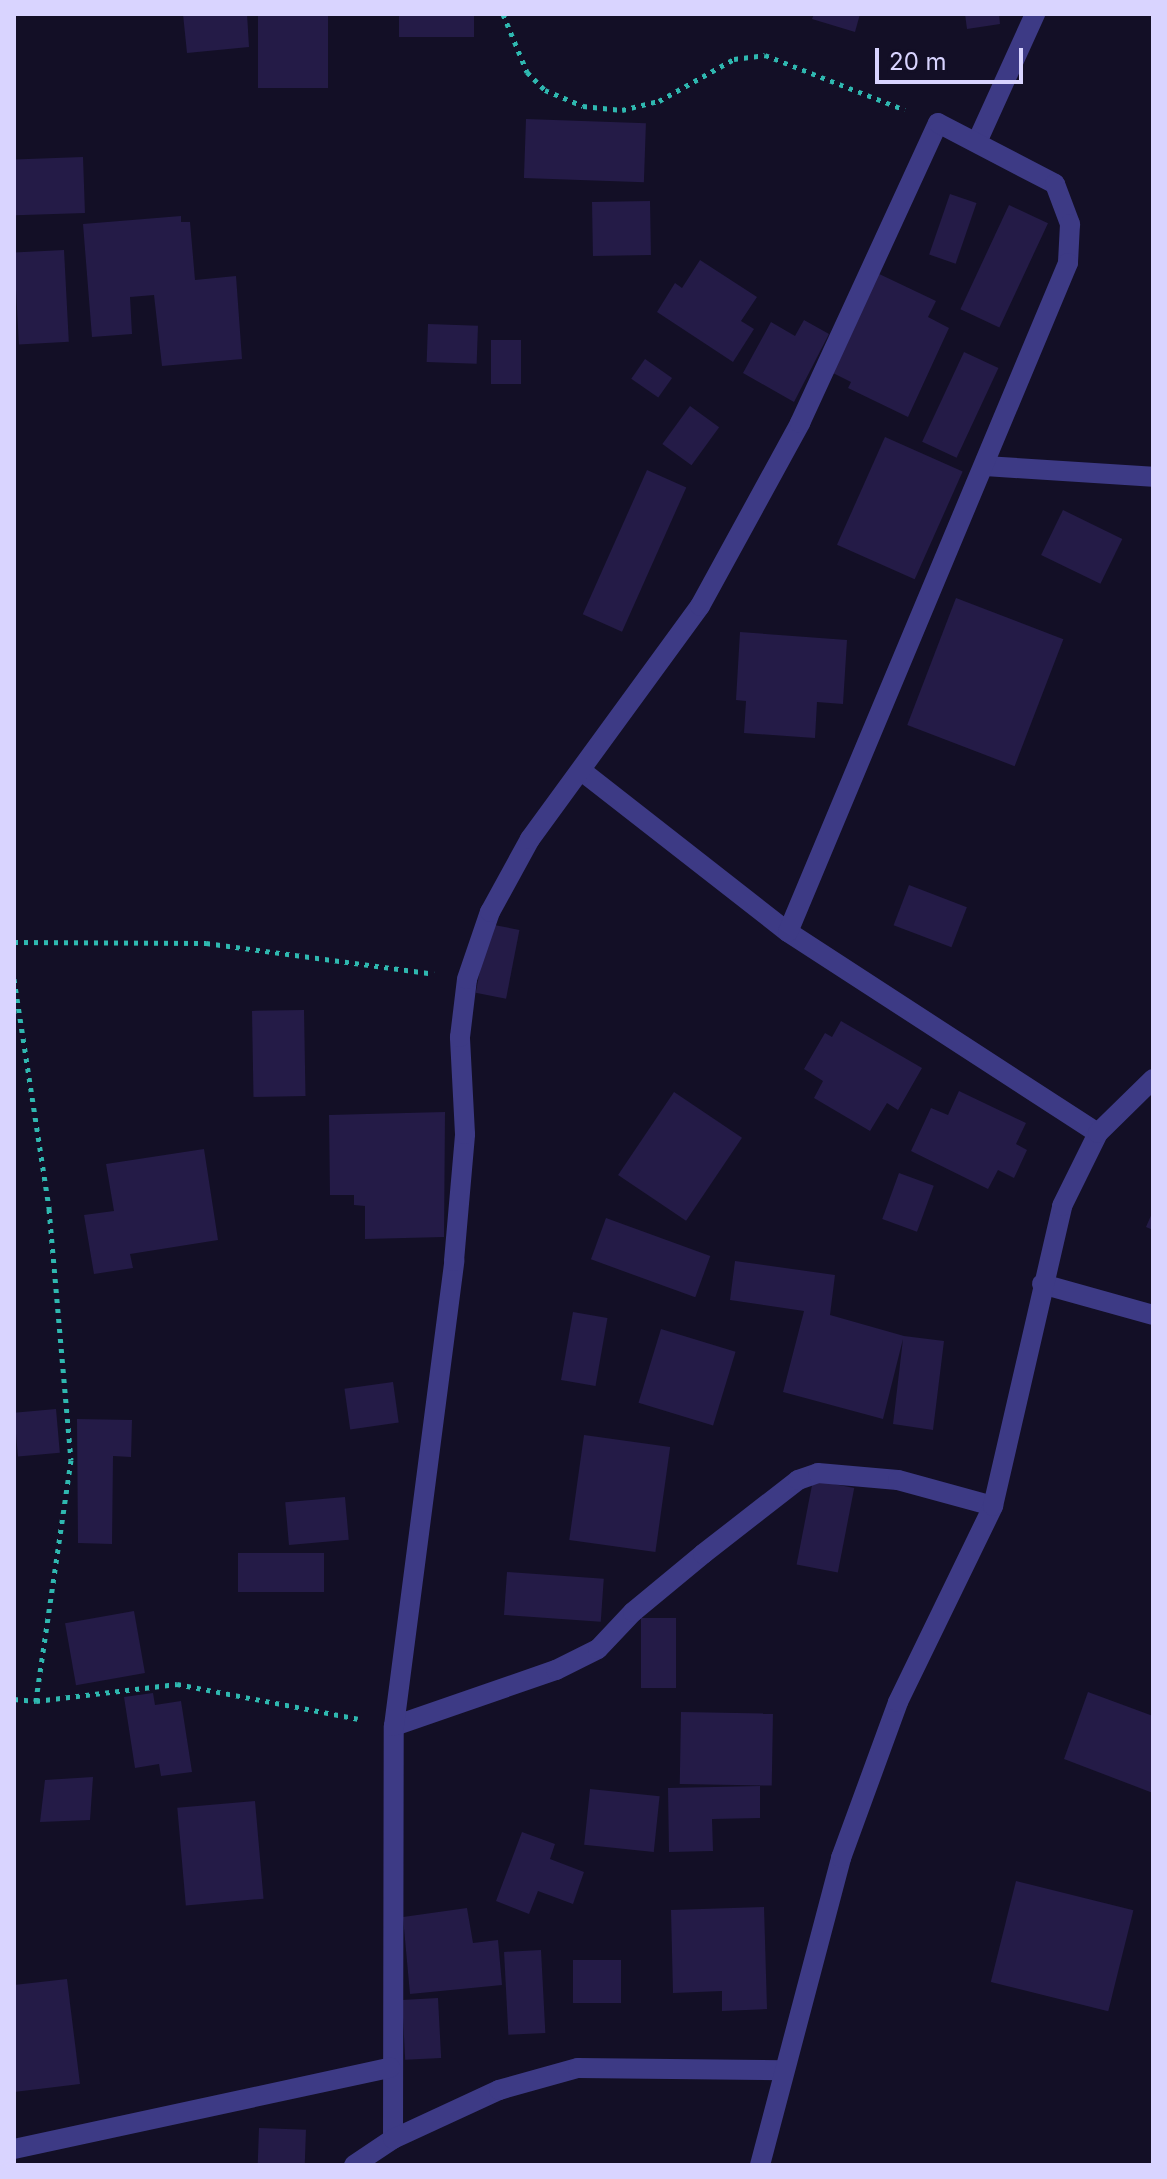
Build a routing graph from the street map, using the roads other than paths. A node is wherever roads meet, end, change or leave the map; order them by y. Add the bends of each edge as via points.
1 (1035, 14) edge
2 (977, 142) junction
3 (985, 466) junction
4 (1153, 477) edge
5 (583, 772) junction
6 (788, 932) junction
7 (1153, 1079) edge
8 (1098, 1133) junction
9 (1042, 1284) junction
10 (1153, 1315) edge
11 (993, 1506) junction
12 (394, 1726) junction
13 (390, 2068) junction
14 (782, 2070) junction
15 (393, 2139) junction
16 (14, 2149) edge
17 (354, 2165) edge
18 (760, 2165) edge

1 - 2 street
2 - 3 street via 1055,184 1070,224 1068,263
2 - 5 street via 938,123 793,436 700,606
3 - 4 street
3 - 6 street
5 - 6 street
5 - 12 street via 523,851 490,912 467,979 460,1037 465,1134 454,1261
6 - 8 street
7 - 8 street
8 - 9 street via 1062,1206
9 - 10 street
9 - 11 street
11 - 12 street via 843,1471 798,1480 633,1612 598,1649 556,1670
11 - 14 street via 898,1702 841,1858
12 - 13 street
13 - 15 street
13 - 16 street
14 - 15 street via 578,2068 499,2090
14 - 18 street
15 - 17 street

